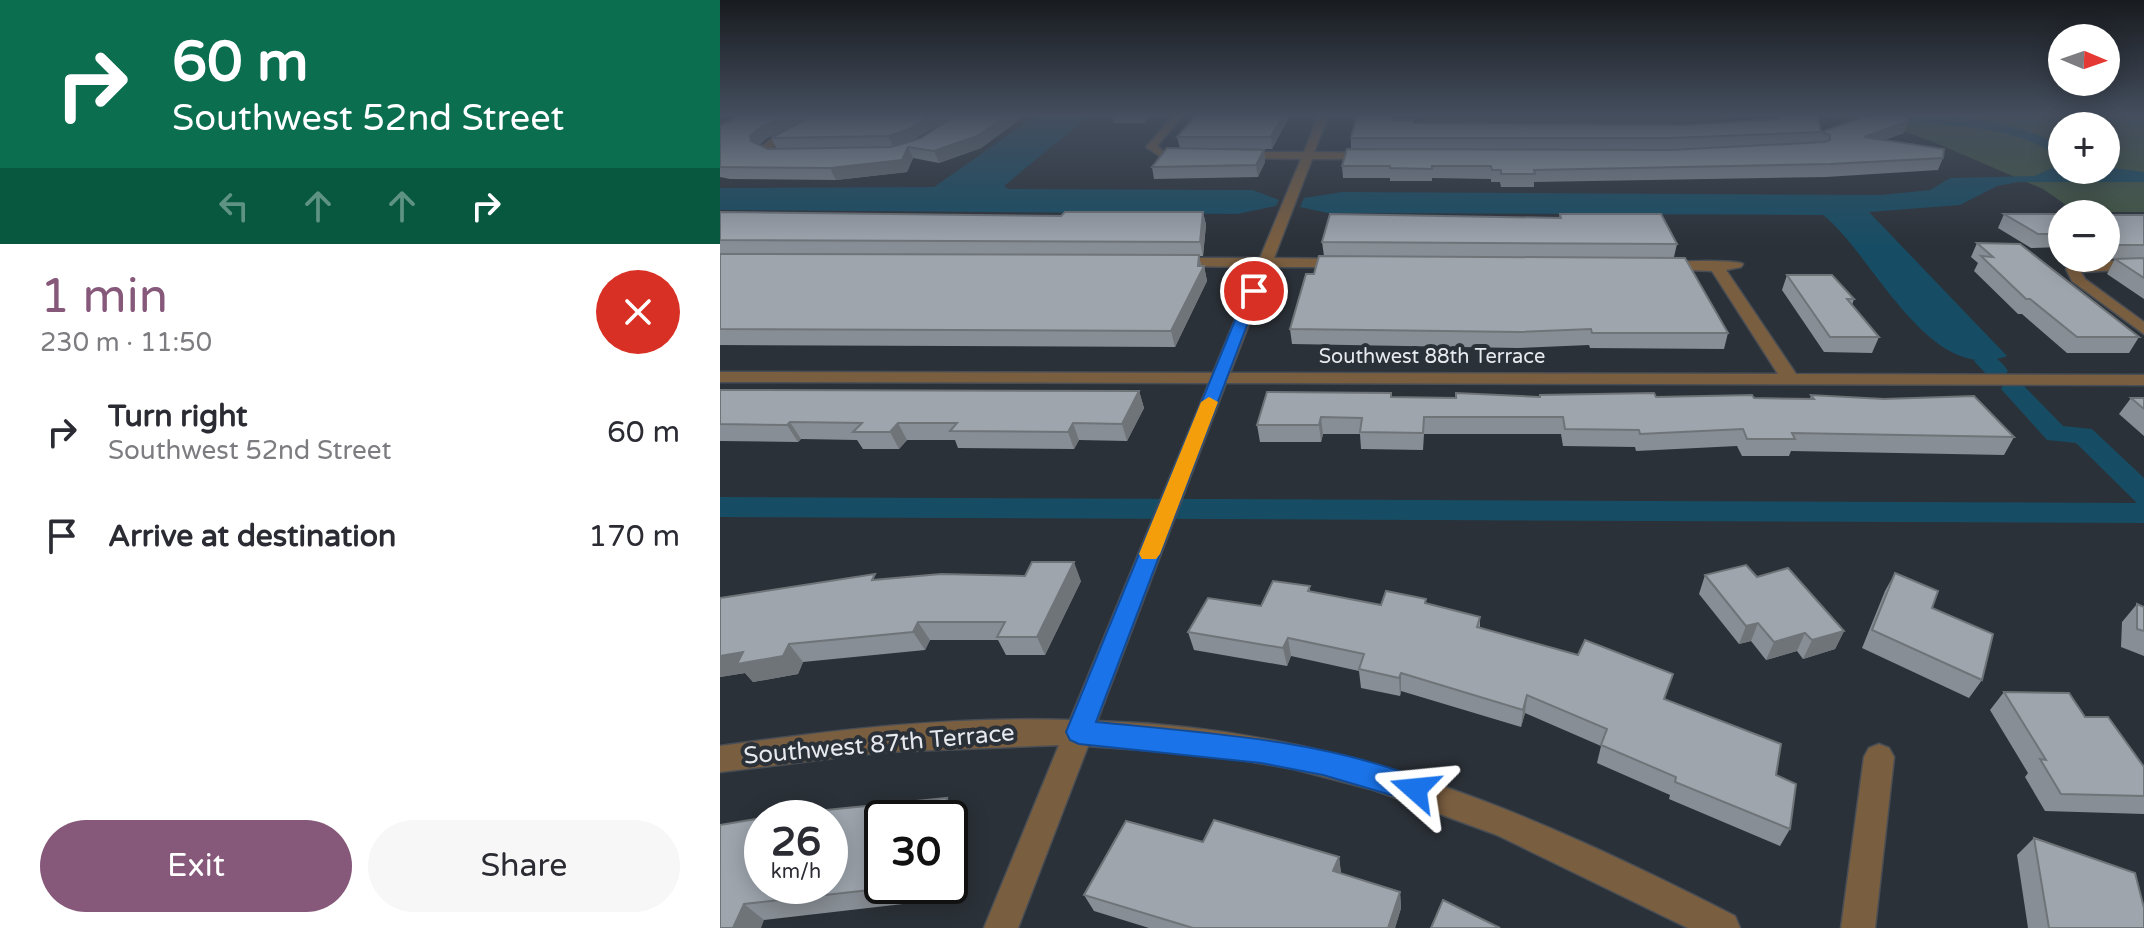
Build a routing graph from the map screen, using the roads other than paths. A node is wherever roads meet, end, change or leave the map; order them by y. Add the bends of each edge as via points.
1 (1307, 158) edge
2 (1164, 262) edge
3 (1265, 262) junction
4 (1352, 263) edge
5 (1736, 264) dead end
6 (1656, 265) edge
7 (2144, 265) edge
8 (1718, 269) junction
9 (2144, 329) edge
10 (720, 377) edge
11 (1219, 378) junction
12 (1791, 380) junction
13 (2144, 380) edge
14 (1079, 732) junction
15 (1879, 757) dead end
16 (720, 759) edge
17 (1001, 928) edge
18 (1723, 928) edge
19 (1858, 928) edge

1 - 3 street
2 - 3 street
3 - 4 street
3 - 11 street
5 - 8 street
6 - 8 street
7 - 9 street via 2073,269 2079,281
8 - 12 street
10 - 11 street, Southwest 88th Terrace
11 - 12 street, Southwest 88th Terrace
11 - 14 street
12 - 13 street, Southwest 88th Terrace
14 - 16 street, Southwest 87th Terrace via 952,733
14 - 17 street
14 - 18 street, Southwest 87th Terrace via 1261,751 1374,776 1514,829
15 - 19 street

